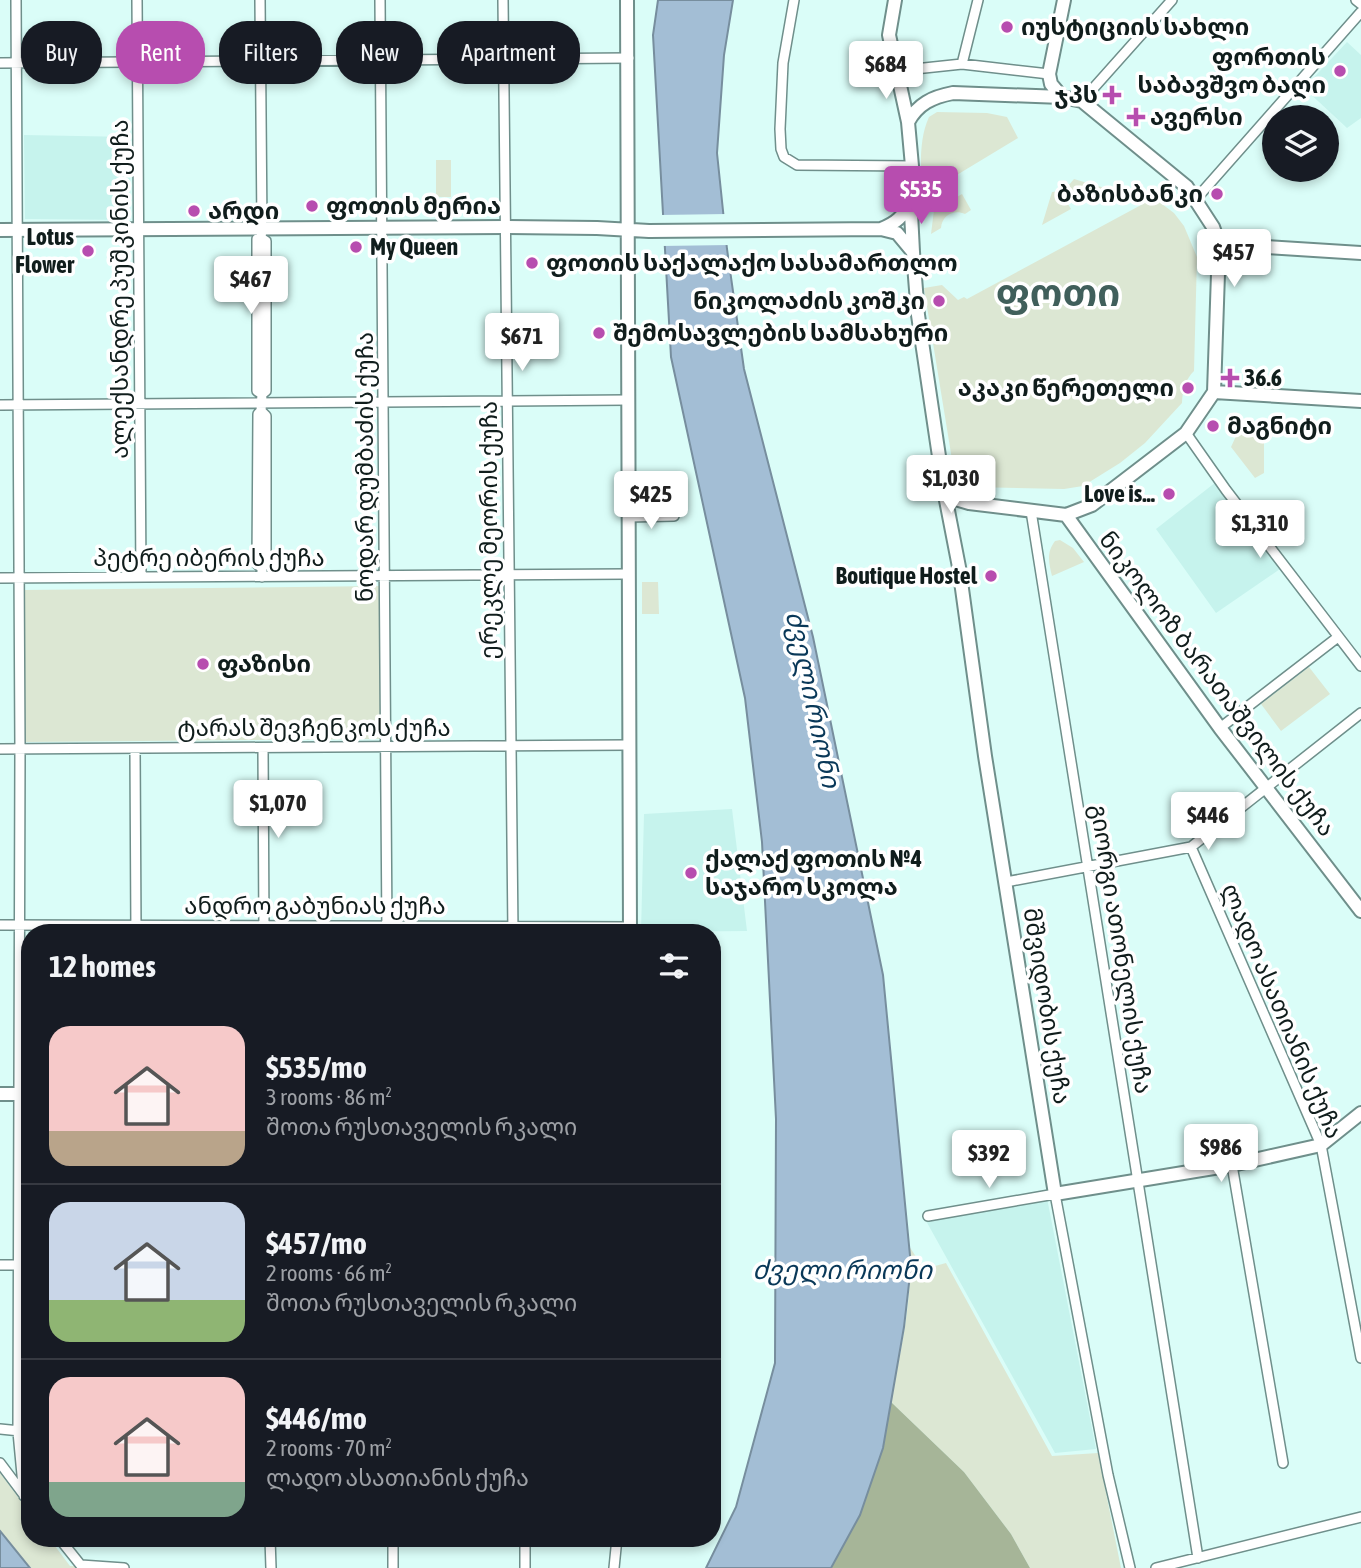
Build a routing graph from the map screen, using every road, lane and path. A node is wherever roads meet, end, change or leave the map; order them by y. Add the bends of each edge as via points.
1 (16, 0) edge
2 (137, 0) edge
3 (260, 0) edge
4 (380, 0) edge
5 (503, 0) edge
6 (627, 0) edge
7 (794, 0) edge
8 (895, 0) edge
9 (978, 0) edge
10 (1064, 0) edge
11 (1172, 0) edge
12 (1356, 0) edge
13 (1361, 4) edge
14 (1359, 18) edge
15 (137, 21) edge
16 (260, 21) edge
17 (380, 21) edge
18 (503, 21) edge
19 (580, 58) edge
20 (629, 58) junction
21 (116, 62) edge
22 (0, 63) edge
23 (16, 63) junction
24 (962, 64) junction
25 (897, 71) junction
26 (1049, 74) junction
27 (137, 84) edge
28 (260, 84) edge
29 (380, 84) edge
30 (504, 84) edge
31 (1062, 97) junction
32 (1082, 101) junction
33 (908, 122) junction
34 (912, 166) junction
35 (1196, 199) junction
36 (911, 200) junction
37 (382, 227) junction
38 (506, 227) junction
39 (138, 228) junction
40 (896, 228) junction
41 (0, 230) edge
42 (16, 230) junction
43 (627, 230) junction
44 (261, 233) junction
45 (1219, 244) junction
46 (912, 252) junction
47 (1361, 253) edge
48 (1214, 392) junction
49 (627, 400) junction
50 (384, 401) junction
51 (508, 401) junction
52 (1361, 401) edge
53 (262, 403) junction
54 (17, 404) junction
55 (140, 404) junction
56 (0, 405) edge
57 (1186, 433) junction
58 (944, 490) junction
59 (969, 503) junction
60 (946, 509) junction
61 (1031, 511) junction
62 (1066, 515) junction
63 (674, 516) dead end
64 (628, 517) junction
65 (262, 572) junction
66 (628, 574) junction
67 (509, 575) junction
68 (385, 576) junction
69 (0, 578) edge
70 (19, 578) junction
71 (141, 578) junction
72 (1338, 637) junction
73 (1361, 667) edge
74 (1361, 713) edge
75 (1220, 728) junction
76 (628, 745) junction
77 (386, 746) junction
78 (510, 746) junction
79 (135, 748) junction
80 (262, 748) junction
81 (20, 749) junction
82 (0, 750) edge
83 (1266, 787) junction
84 (1191, 847) junction
85 (1089, 866) junction
86 (1006, 882) junction
87 (1361, 911) edge
88 (136, 924) edge
89 (264, 924) edge
90 (387, 924) edge
91 (513, 924) edge
92 (630, 924) edge
93 (0, 925) edge
94 (19, 925) junction
95 (21, 993) edge
96 (0, 1094) edge
97 (21, 1094) edge
98 (1361, 1113) edge
99 (1321, 1145) junction
100 (1232, 1165) junction
101 (21, 1180) edge
102 (1136, 1180) junction
103 (1055, 1194) junction
104 (928, 1216) dead end
105 (0, 1265) edge
106 (18, 1265) junction
107 (1357, 1317) edge
108 (1361, 1358) edge
109 (0, 1429) edge
110 (18, 1432) junction
111 (21, 1454) edge
112 (0, 1463) edge
113 (1283, 1463) dead end
114 (21, 1491) edge
115 (1361, 1517) edge
116 (66, 1547) edge
117 (270, 1547) edge
118 (393, 1547) edge
119 (525, 1547) edge
120 (616, 1547) edge
121 (1198, 1558) junction
122 (82, 1567) edge
123 (124, 1568) edge
124 (271, 1568) edge
125 (393, 1568) edge
126 (526, 1568) edge
127 (614, 1568) edge
128 (1130, 1568) edge
129 (1156, 1568) edge

1 - 23 street
2 - 15 street, ალექსანდრე პუშკინის ქუჩა
3 - 16 street
4 - 17 street, ნოდარ დუმბაძის ქუჩა
5 - 18 street, ერეკლე მეორის ქუჩა
6 - 20 street
7 - 34 street via 783,63 780,129 785,157 797,165
8 - 25 street, მშვიდობის ქუჩა via 889,36
9 - 24 street
10 - 26 street
11 - 32 street
12 - 13 street
14 - 35 street
19 - 20 street
20 - 43 street
21 - 23 street
22 - 23 street
23 - 42 street
24 - 25 street
24 - 26 street
25 - 33 street, მშვიდობის ქუჩა
26 - 31 street
27 - 39 street, ალექსანდრე პუშკინის ქუჩა
28 - 44 street
29 - 37 street, ნოდარ დუმბაძის ქუჩა
30 - 38 street, ერეკლე მეორის ქუჩა
31 - 32 street
31 - 33 street via 953,93 923,103
32 - 35 street via 1188,187
33 - 34 street, მშვიდობის ქუჩა
34 - 36 street, მშვიდობის ქუჩა
35 - 45 street
36 - 40 street
36 - 46 street, მშვიდობის ქუჩა
37 - 38 street
37 - 44 street
37 - 50 street, ნოდარ დუმბაძის ქუჩა
38 - 43 street
38 - 51 street, ერეკლე მეორის ქუჩა
39 - 42 street
39 - 44 street
39 - 55 street, ალექსანდრე პუშკინის ქუჩა
40 - 43 street
40 - 46 street
41 - 42 street
42 - 54 street
43 - 49 street
44 - 53 street via 257,241 257,391
45 - 47 street
45 - 48 street
46 - 58 street, მშვიდობის ქუჩა
48 - 52 street
48 - 57 street
49 - 51 street
49 - 64 street
50 - 51 street
50 - 53 street
50 - 68 street, ნოდარ დუმბაძის ქუჩა
51 - 67 street, ერეკლე მეორის ქუჩა
53 - 55 street
53 - 65 street via 258,414 257,564
54 - 55 street
54 - 56 street
54 - 70 street
55 - 71 street, ალექსანდრე პუშკინის ქუჩა
57 - 62 street via 1092,505
57 - 72 street
58 - 59 street
58 - 60 street, მშვიდობის ქუჩა
59 - 60 street
59 - 61 street
60 - 86 street, მშვიდობის ქუჩა via 959,567
61 - 62 street
61 - 85 street, გიორგი ათონელის ქუჩა
62 - 75 street, ნიკოლოზ ბარათაშვილის ქუჩა
63 - 64 street
64 - 66 street
65 - 68 street, პეტრე იბერის ქუჩა
65 - 71 street, პეტრე იბერის ქუჩა
66 - 67 street, პეტრე იბერის ქუჩა
66 - 76 street
67 - 68 street, პეტრე იბერის ქუჩა
67 - 78 street, ერეკლე მეორის ქუჩა
68 - 77 street, ნოდარ დუმბაძის ქუჩა
69 - 70 street, პეტრე იბერის ქუჩა
70 - 71 street, პეტრე იბერის ქუჩა
70 - 81 street
72 - 73 street
72 - 75 street
74 - 83 street
75 - 83 street, ნიკოლოზ ბარათაშვილის ქუჩა
76 - 78 street, ტარას შევჩენკოს ქუჩა
76 - 92 street
77 - 78 street, ტარას შევჩენკოს ქუჩა
77 - 80 street, ტარას შევჩენკოს ქუჩა
77 - 90 street, ნოდარ დუმბაძის ქუჩა
78 - 91 street, ერეკლე მეორის ქუჩა
79 - 80 street, ტარას შევჩენკოს ქუჩა
79 - 81 street, ტარას შევჩენკოს ქუჩა
79 - 88 street
80 - 89 street
81 - 82 street, ტარას შევჩენკოს ქუჩა
81 - 94 street
83 - 84 street
83 - 87 street, ნიკოლოზ ბარათაშვილის ქუჩა
84 - 85 street
84 - 99 street, ლადო ასათიანის ქუჩა
85 - 86 street
85 - 102 street, გიორგი ათონელის ქუჩა
86 - 103 street, მშვიდობის ქუჩა
93 - 94 street, ანდრო გაბუნიას ქუჩა
94 - 95 street
96 - 97 street
98 - 99 street
99 - 100 street
99 - 107 street, ლადო ასათიანის ქუჩა
100 - 102 street
100 - 113 street
101 - 106 street
102 - 103 street
102 - 121 street, გიორგი ათონელის ქუჩა
103 - 104 street
103 - 128 street, მშვიდობის ქუჩა
105 - 106 street
106 - 110 street
107 - 108 street, ლადო ასათიანის ქუჩა
109 - 110 street
110 - 111 street
112 - 114 street
115 - 121 street
116 - 122 street
117 - 124 street
118 - 125 street
119 - 126 street
120 - 127 street
121 - 129 street
122 - 123 street

